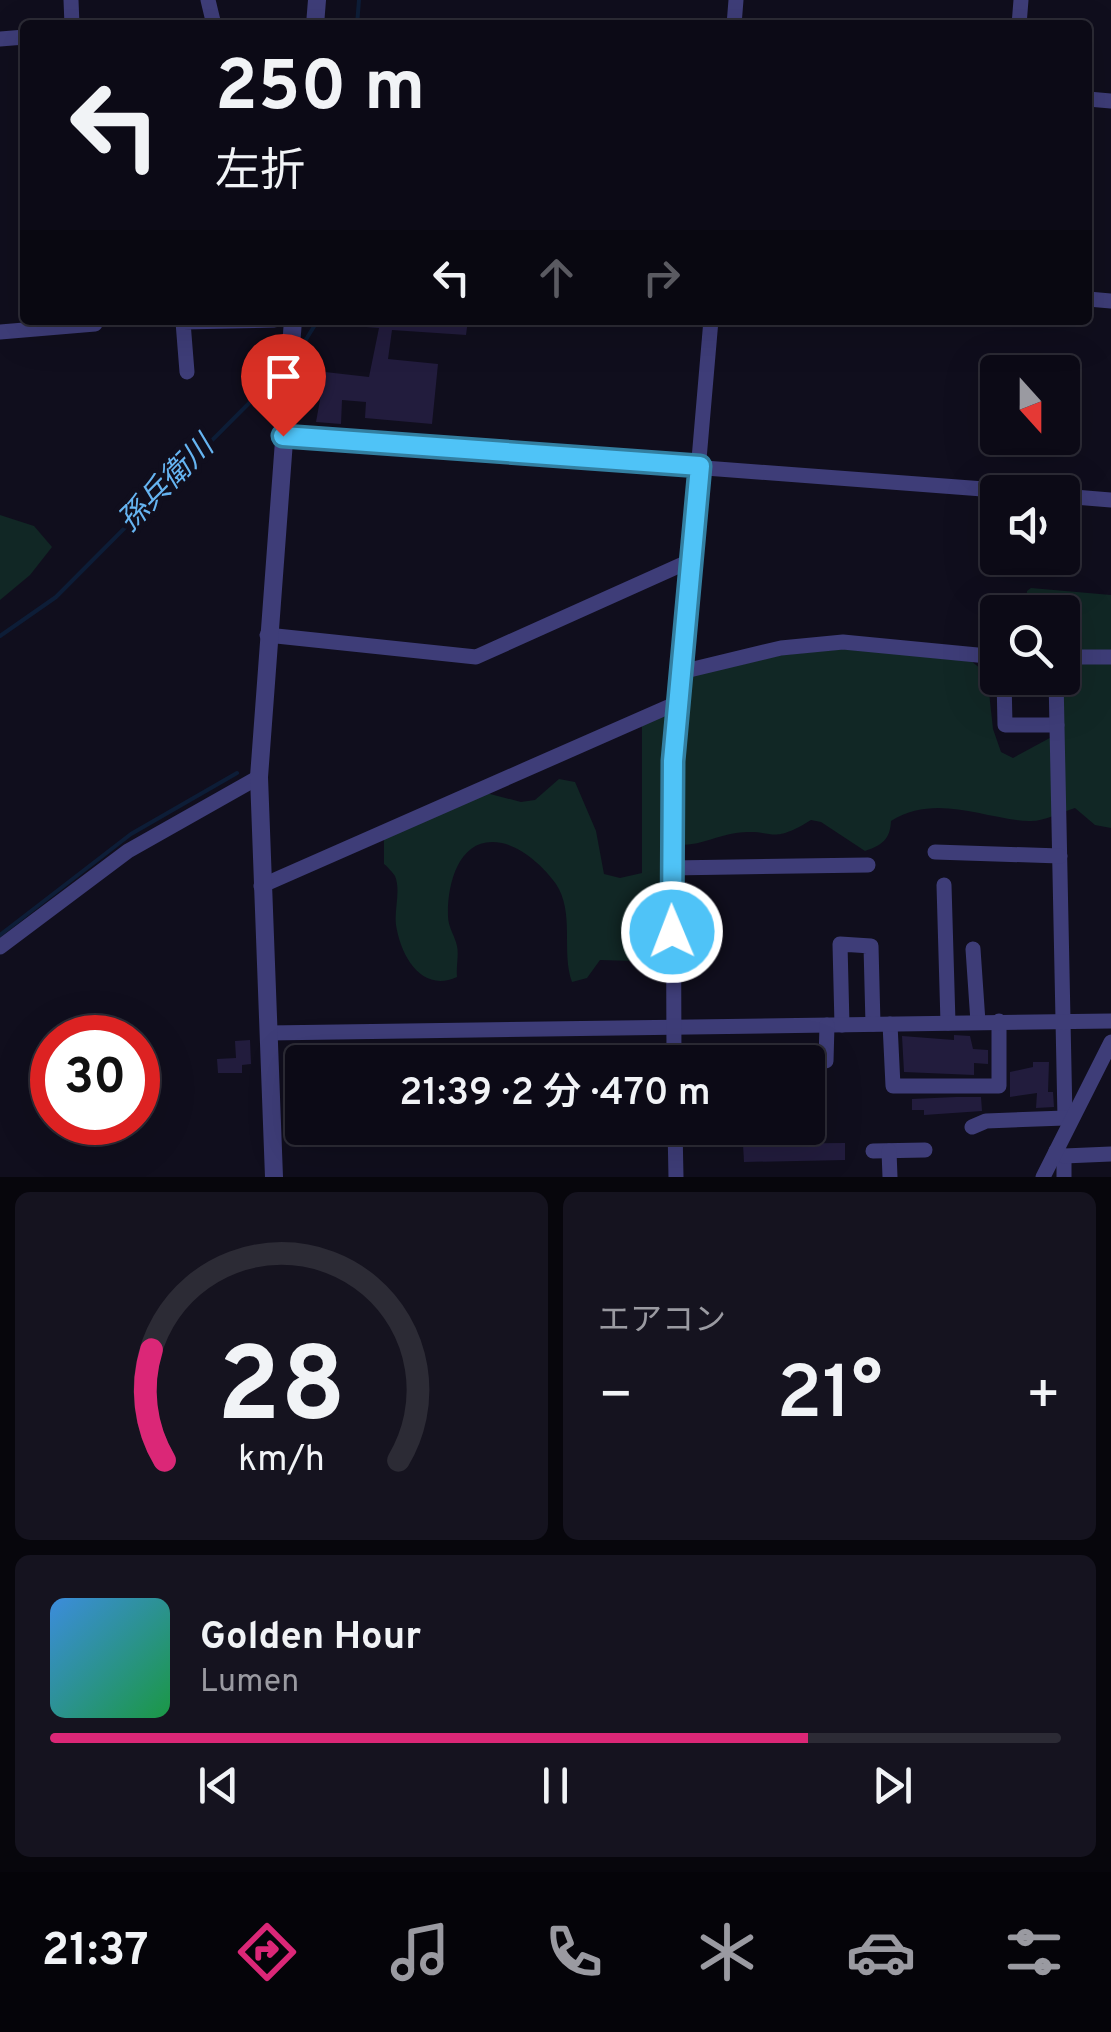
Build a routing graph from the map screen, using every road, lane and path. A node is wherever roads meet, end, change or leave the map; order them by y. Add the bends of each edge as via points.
1 (83, 325) edge
2 (183, 325) edge
3 (293, 325) edge
4 (711, 325) edge
5 (0, 332) edge
6 (187, 372) dead end
7 (283, 436) junction
8 (700, 466) junction
9 (980, 488) edge
10 (1080, 497) edge
11 (1111, 500) edge
12 (692, 560) junction
13 (267, 635) junction
14 (980, 655) edge
15 (1080, 657) edge
16 (1111, 657) edge
17 (681, 672) junction
18 (1005, 695) edge
19 (1056, 695) edge
20 (678, 703) junction
21 (1057, 725) junction
22 (259, 777) junction
23 (935, 852) dead end
24 (1060, 856) junction
25 (868, 866) dead end
26 (671, 868) junction
27 (944, 885) dead end
28 (261, 886) junction
29 (0, 947) edge
30 (974, 950) dead end
31 (1064, 1020) junction
32 (999, 1021) junction
33 (1111, 1021) edge
34 (948, 1022) junction
35 (978, 1022) junction
36 (873, 1024) junction
37 (890, 1024) junction
38 (834, 1025) junction
39 (674, 1028) junction
40 (268, 1033) junction
41 (1111, 1042) edge
42 (674, 1045) edge
43 (825, 1062) edge
44 (1067, 1119) junction
45 (972, 1127) dead end
46 (675, 1145) edge
47 (925, 1150) dead end
48 (1060, 1153) junction
49 (1111, 1154) edge
50 (274, 1177) edge
51 (676, 1177) edge
52 (890, 1177) edge
53 (1042, 1177) edge
54 (1064, 1177) edge

1 - 5 street
2 - 6 street
3 - 7 street
4 - 8 street
7 - 8 street
7 - 13 street
8 - 9 street
8 - 12 street
10 - 11 street
12 - 13 street via 476,656
12 - 17 street
13 - 22 street
14 - 17 street via 843,642 780,648
15 - 16 street
17 - 20 street
18 - 21 street via 1006,725
19 - 21 street
20 - 26 street
20 - 28 street
21 - 24 street
22 - 28 street
22 - 29 street via 128,851
23 - 24 street
24 - 31 street
25 - 26 street
26 - 39 street
27 - 34 street
28 - 40 street
30 - 35 street
31 - 32 street
31 - 33 street
31 - 44 street
32 - 35 street
32 - 37 street via 999,1086 892,1086
34 - 35 street
34 - 37 street
36 - 37 street
36 - 38 street
36 - 38 street via 871,946 840,944
38 - 39 street
38 - 43 street
39 - 40 street
39 - 42 street
40 - 50 street
41 - 44 street
44 - 45 street
44 - 48 street
46 - 51 street
47 - 52 street via 881,1151
48 - 49 street
48 - 53 street
48 - 54 street

